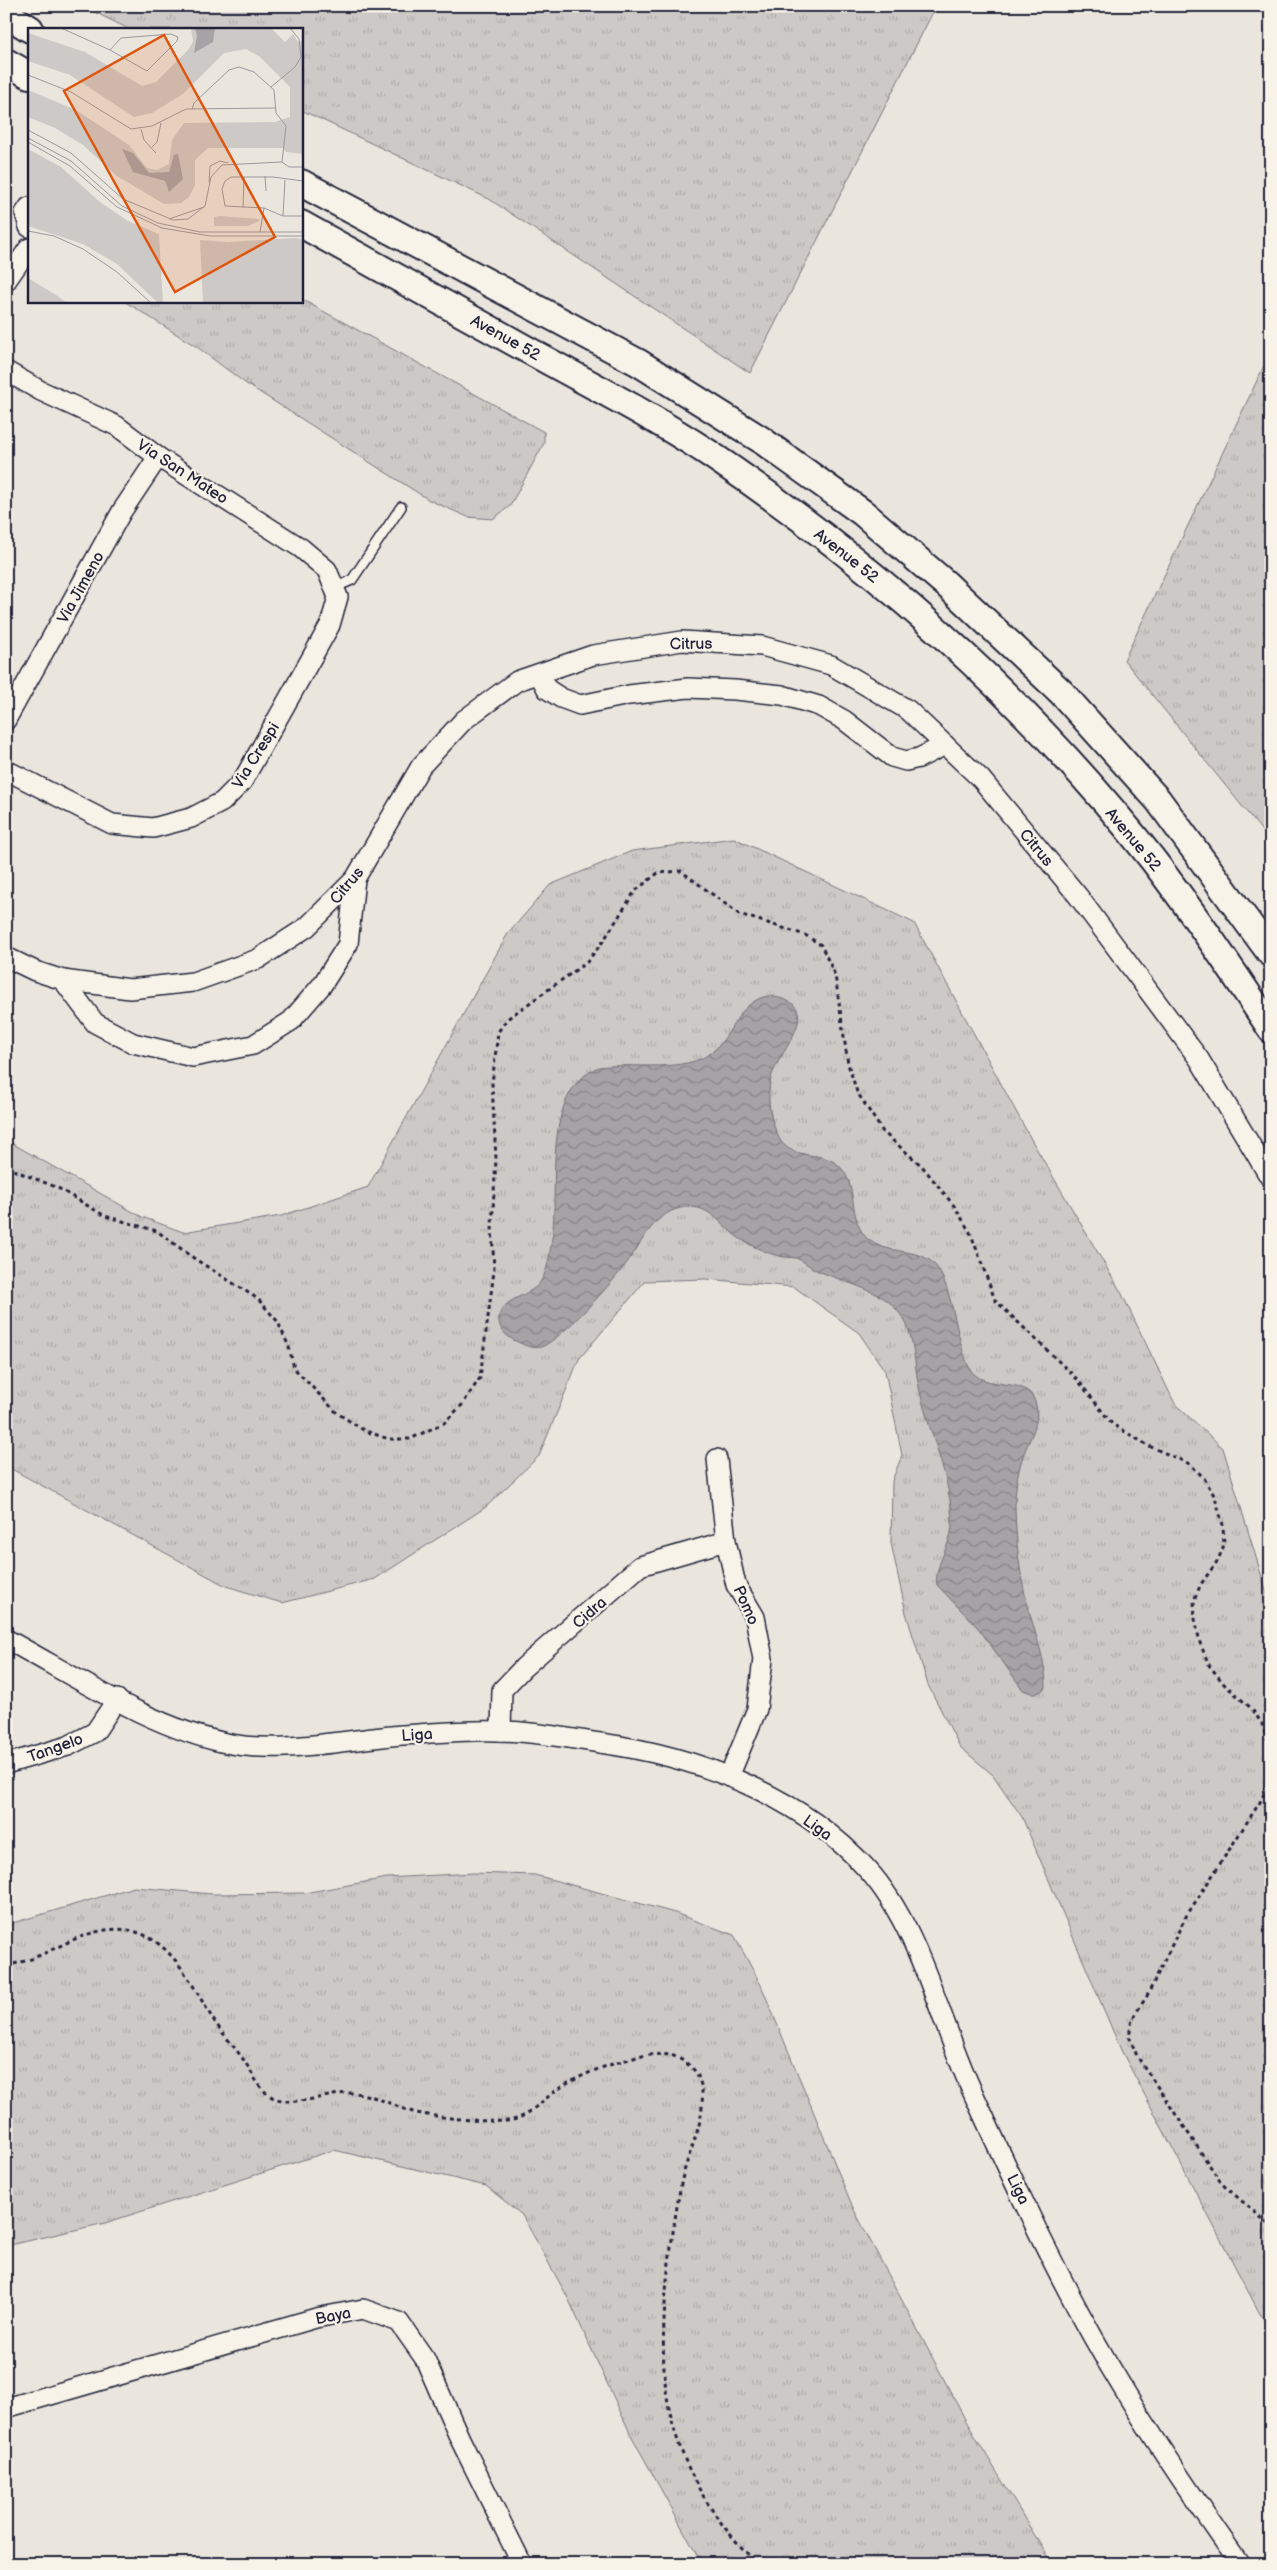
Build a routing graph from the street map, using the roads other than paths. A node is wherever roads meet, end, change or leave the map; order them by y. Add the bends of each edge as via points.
1 (6, 14) edge
2 (28, 28) edge
3 (6, 62) edge
4 (28, 74) edge
5 (302, 183) edge
6 (28, 209) edge
7 (28, 222) edge
8 (302, 225) edge
9 (28, 249) edge
10 (6, 281) edge
11 (6, 371) edge
12 (158, 457) junction
13 (401, 507) dead end
14 (336, 593) junction
15 (538, 674) junction
16 (6, 720) edge
17 (945, 745) junction
18 (6, 770) edge
19 (355, 879) junction
20 (1271, 954) edge
21 (6, 957) edge
22 (63, 980) junction
23 (1271, 1029) edge
24 (1271, 1179) edge
25 (717, 1459) dead end
26 (726, 1541) junction
27 (6, 1639) edge
28 (117, 1699) junction
29 (500, 1731) junction
30 (6, 1764) edge
31 (729, 1777) junction
32 (6, 2408) edge
33 (522, 2564) edge
34 (1240, 2564) edge

1 - 2 main road
3 - 4 main road
5 - 20 main road via 639,363 760,439 863,512 1062,692 1158,800
6 - 7 street
8 - 23 main road, Avenue 52 via 708,453 881,580 980,670 1070,763 1158,866
9 - 10 street
11 - 12 street, Via San Mateo via 117,426
12 - 14 street, Via San Mateo via 301,548 327,570
12 - 16 street, Via Jimeno via 122,511
13 - 14 lane via 352,580
14 - 18 street, Via Crespi via 330,625 242,782 222,802 191,818 153,828 112,824
15 - 17 street, Citrus via 593,655 682,640 762,646 831,665 908,710
15 - 17 street via 547,689 580,705 688,688 782,695 818,706 844,720 892,757 906,761 920,758
15 - 19 street, Citrus via 517,681 464,720 421,766
17 - 24 street, Citrus via 981,779 1078,896 1199,1058
19 - 22 street, Citrus via 307,927 258,959 193,982 130,989
19 - 22 street via 348,944 322,986 291,1021 253,1045 193,1058 133,1042 95,1023
21 - 22 street, Citrus
25 - 26 street, Pomo
26 - 29 street, Cidra via 640,1566 502,1690
26 - 31 street, Pomo via 736,1585 756,1617 763,1659 757,1709
27 - 28 street, Liga
28 - 29 street, Liga via 176,1730 235,1745 286,1747 402,1735
28 - 30 street, Tangelo via 95,1732 68,1746
29 - 31 street, Liga via 613,1744 677,1759
31 - 34 street, Liga via 782,1802 830,1834 868,1870 896,1908 970,2088 1064,2281 1120,2383
32 - 33 street, Baya via 316,2318 363,2309 399,2322 425,2359 460,2439

